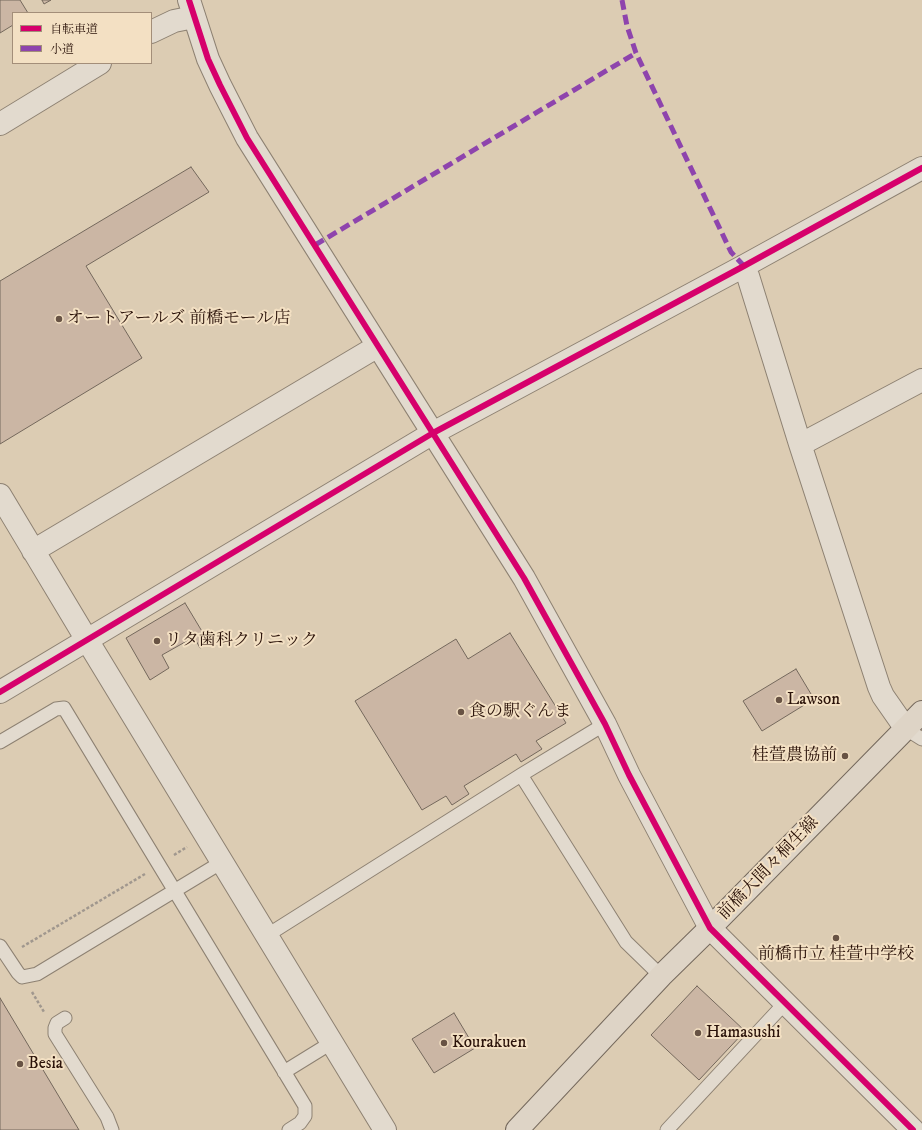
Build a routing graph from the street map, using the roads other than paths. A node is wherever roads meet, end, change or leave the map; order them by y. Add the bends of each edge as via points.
1 (191, 9) edge
2 (152, 32) edge
3 (98, 64) edge
4 (1, 122) edge
5 (922, 168) edge
6 (744, 266) junction
7 (378, 346) junction
8 (922, 380) edge
9 (433, 434) junction
10 (800, 444) junction
11 (0, 494) edge
12 (33, 551) junction
13 (87, 640) junction
14 (0, 692) edge
15 (922, 712) edge
16 (605, 724) junction
17 (914, 734) edge
18 (0, 742) edge
19 (521, 775) junction
20 (222, 862) junction
21 (174, 891) junction
22 (710, 928) junction
23 (266, 936) junction
24 (3, 951) edge
25 (661, 976) junction
26 (785, 1003) junction
27 (65, 1018) dead end
28 (331, 1043) junction
29 (284, 1072) junction
30 (112, 1130) edge
31 (289, 1130) edge
32 (385, 1130) edge
33 (517, 1130) edge
34 (667, 1130) edge
35 (913, 1130) edge

1 - 2 street
1 - 7 street via 208,59 247,138
3 - 4 street
5 - 6 street
6 - 9 street
6 - 10 street
7 - 9 street
7 - 12 street
8 - 10 street
9 - 13 street
9 - 16 street via 524,578
10 - 17 street via 879,686 883,696
11 - 12 street
12 - 13 street
13 - 14 street
13 - 20 street
15 - 17 main road, 前橋大間々桐生線
16 - 19 lane
16 - 22 street
17 - 22 main road, 前橋大間々桐生線
18 - 21 lane via 56,709 64,708
19 - 23 lane
19 - 25 lane via 626,942
20 - 21 lane
20 - 23 street
21 - 24 lane via 37,974 22,977
21 - 29 lane
22 - 25 main road, 前橋大間々桐生線
22 - 26 street
23 - 28 street
25 - 33 main road, 前橋大間々桐生線
26 - 34 lane
26 - 35 street
27 - 30 lane via 57,1023 55,1034 107,1117
28 - 29 lane
28 - 32 street
29 - 31 lane via 305,1106 306,1116

